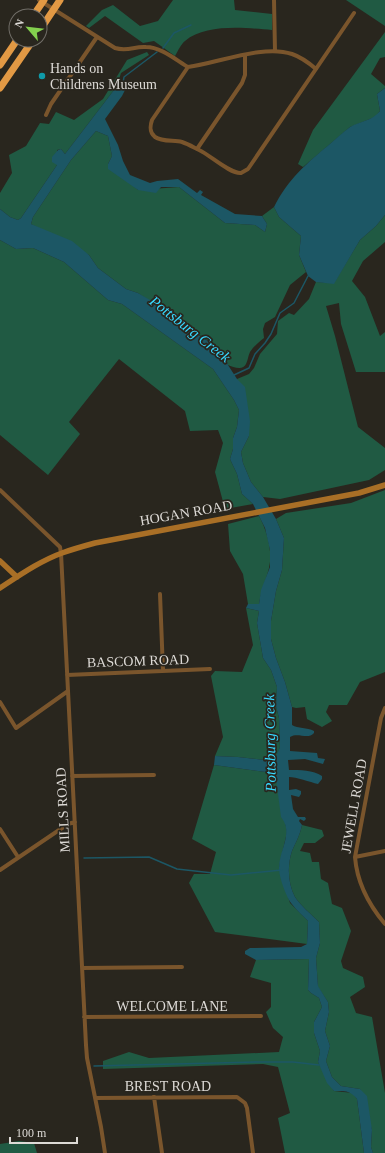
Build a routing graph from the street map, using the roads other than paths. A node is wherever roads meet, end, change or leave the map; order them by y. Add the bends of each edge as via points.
1 (60, 0) edge
2 (274, 0) edge
3 (42, 1) edge
4 (54, 10) junction
5 (354, 13) dead end
6 (48, 19) edge
7 (97, 37) junction
8 (11, 48) edge
9 (28, 48) edge
10 (275, 51) junction
11 (245, 56) junction
12 (0, 64) edge
13 (188, 68) junction
14 (316, 68) junction
15 (0, 88) edge
16 (46, 115) dead end
17 (197, 149) junction
18 (385, 485) edge
19 (0, 490) edge
20 (61, 554) junction
21 (0, 561) edge
22 (17, 577) junction
23 (0, 588) edge
24 (160, 594) dead end
25 (210, 669) dead end
26 (163, 671) junction
27 (68, 675) junction
28 (68, 691) junction
29 (0, 702) edge
30 (385, 708) edge
31 (154, 775) dead end
32 (72, 776) junction
33 (75, 822) junction
34 (0, 829) edge
35 (385, 851) edge
36 (18, 857) junction
37 (355, 857) junction
38 (0, 870) edge
39 (385, 924) edge
40 (182, 967) dead end
41 (82, 968) junction
42 (260, 1016) dead end
43 (84, 1017) junction
44 (154, 1097) junction
45 (95, 1098) junction
46 (105, 1153) edge
47 (162, 1153) edge
48 (253, 1153) edge

1 - 4 highway
2 - 10 street
3 - 4 street
4 - 6 highway
4 - 7 street
5 - 14 street
7 - 13 street via 120,50 145,47 157,49
7 - 16 street
8 - 12 highway
9 - 15 highway
10 - 11 street
10 - 14 street via 292,54
11 - 13 street
11 - 17 street via 245,75 242,83
13 - 17 street via 152,120 150,129 158,139 182,142
14 - 17 street via 248,169 241,173 234,172
18 - 20 main road, HOGAN ROAD via 359,493 105,541
19 - 20 street, MILLS ROAD via 60,547
20 - 22 main road, HOGAN ROAD
20 - 27 street, MILLS ROAD
21 - 22 main road
22 - 23 main road, HOGAN ROAD
24 - 26 street
25 - 26 street, BASCOM ROAD
26 - 27 street, BASCOM ROAD
27 - 28 street, MILLS ROAD
28 - 29 street via 16,728
28 - 32 street, MILLS ROAD
30 - 37 street, JEWELL ROAD
31 - 32 street
32 - 33 street, MILLS ROAD
33 - 36 street
33 - 41 street, MILLS ROAD
34 - 36 street
35 - 37 street
36 - 38 street
37 - 39 street, JEWELL ROAD via 364,893
40 - 41 street
41 - 43 street, MILLS ROAD
42 - 43 street, WELCOME LANE
43 - 45 street, MILLS ROAD via 87,1058
44 - 45 street, BREST ROAD
44 - 47 street
44 - 48 street, BREST ROAD via 232,1096 241,1099 247,1108
45 - 46 street, MILLS ROAD

